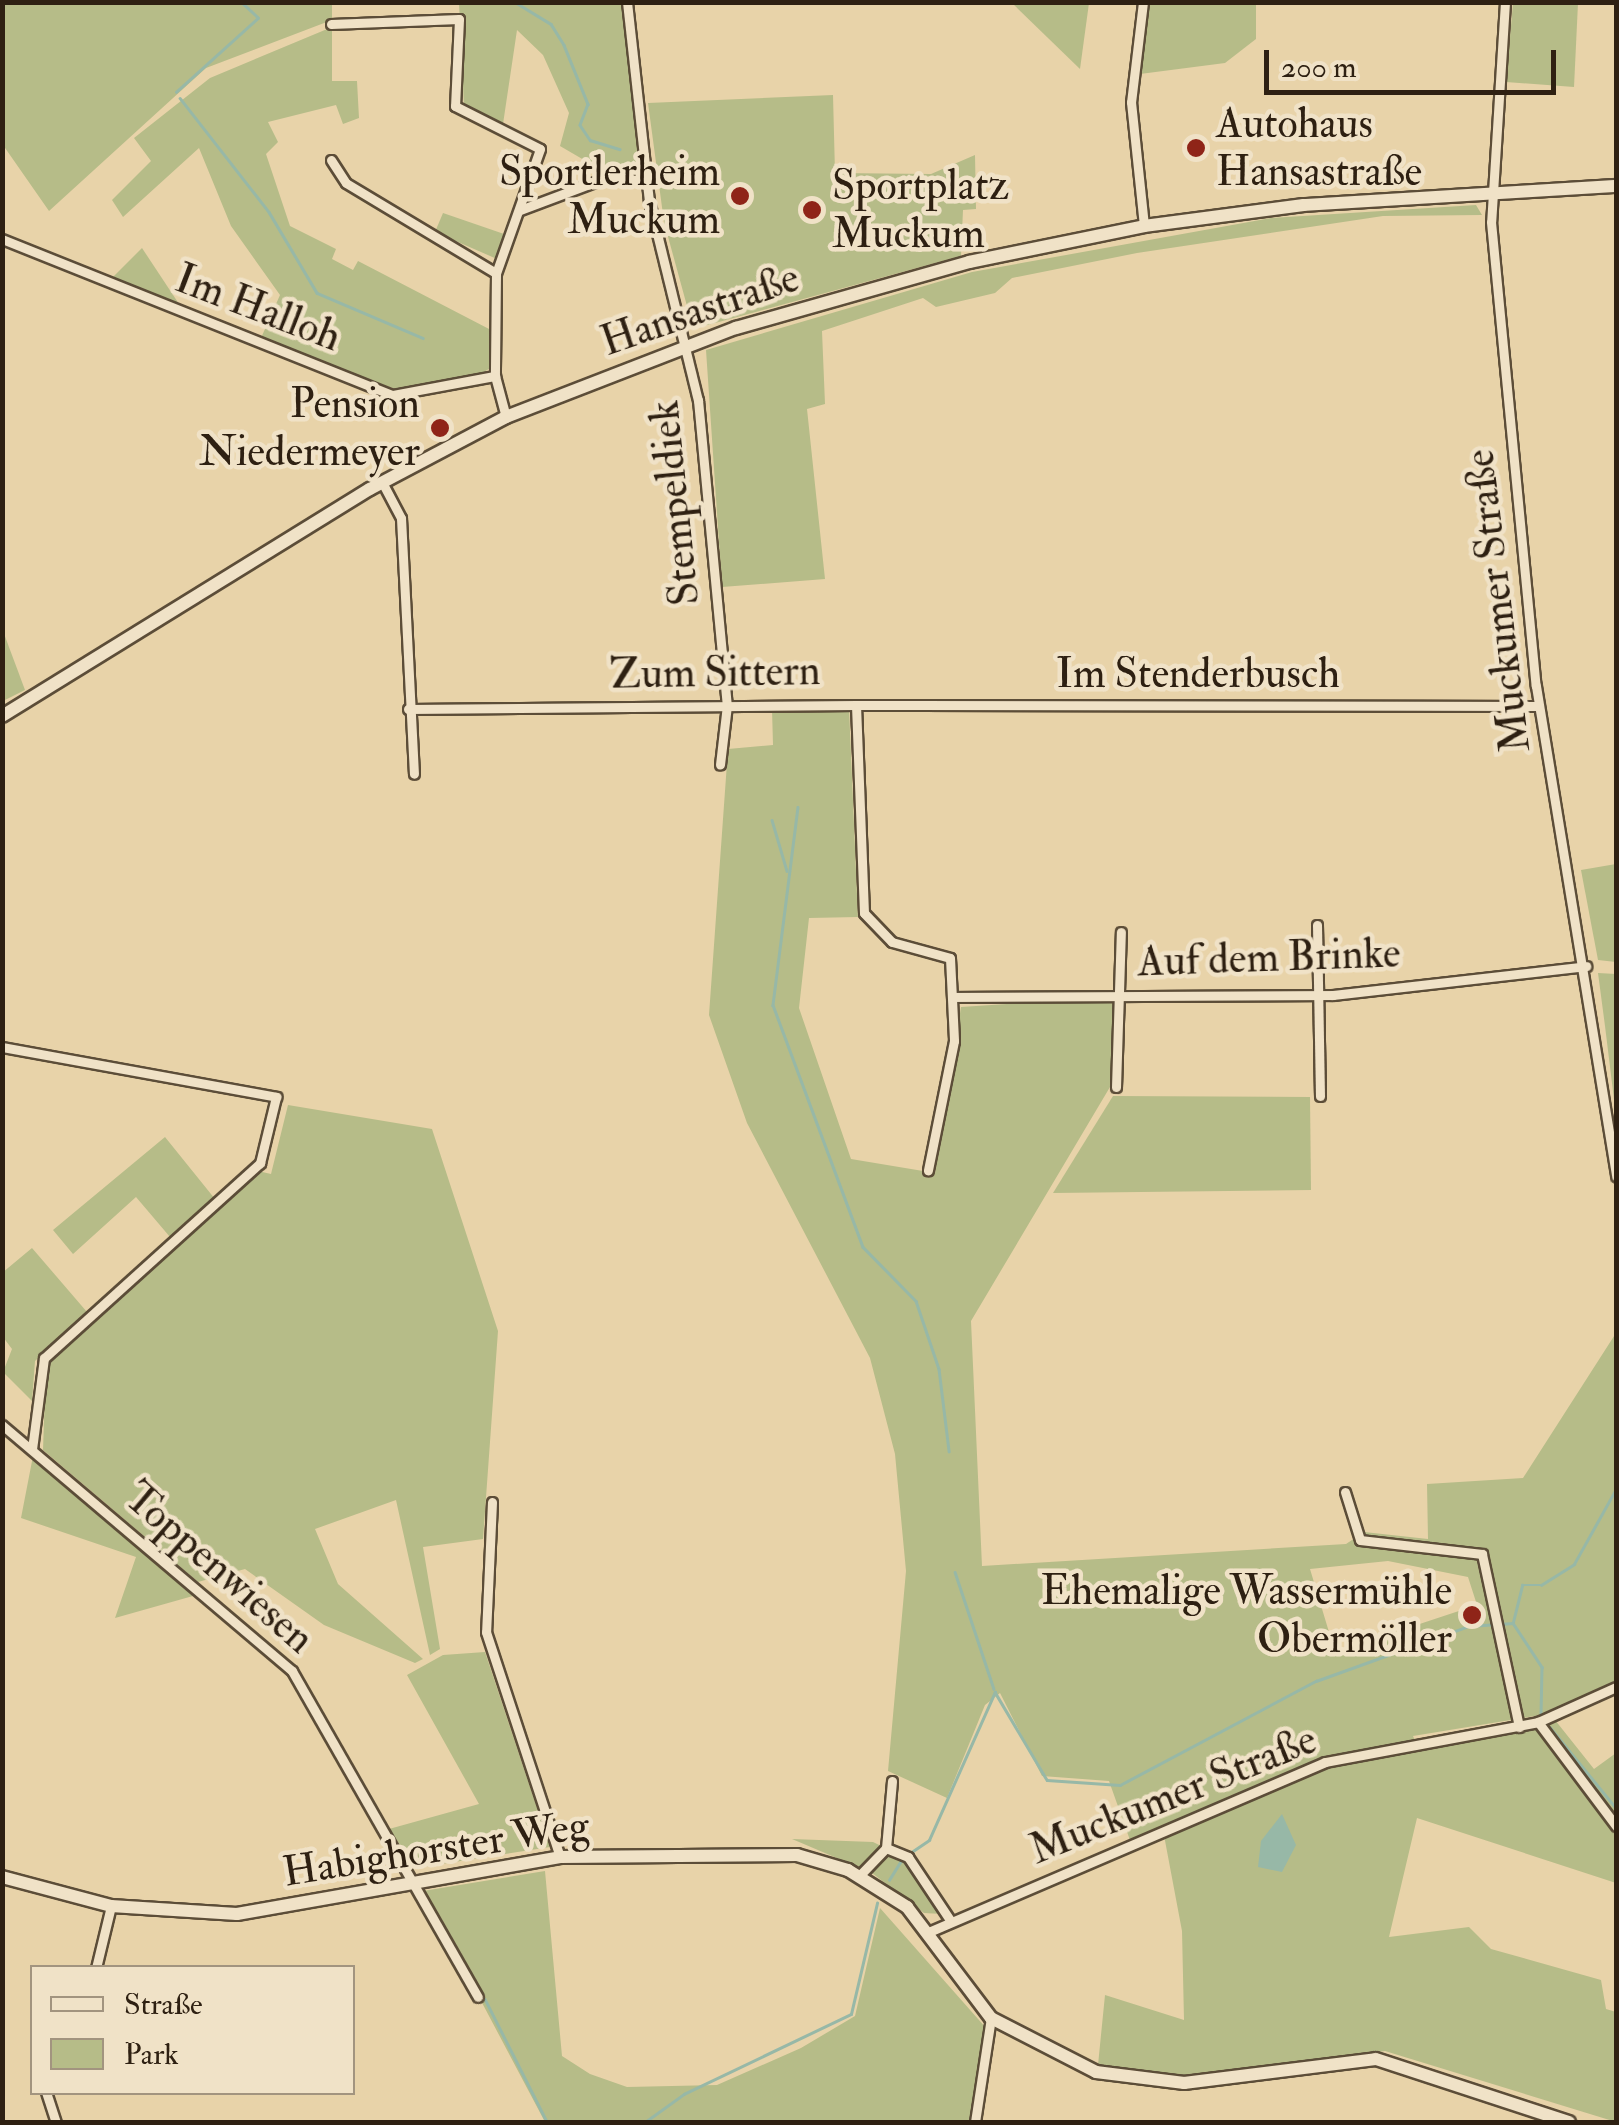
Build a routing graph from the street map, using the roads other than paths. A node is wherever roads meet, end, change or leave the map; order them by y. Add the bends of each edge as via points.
1 (627, 2) edge
2 (1143, 2) edge
3 (1506, 2) edge
4 (331, 24) dead end
5 (331, 160) dead end
6 (646, 181) junction
7 (1616, 186) edge
8 (1491, 194) junction
9 (520, 210) junction
10 (1144, 226) junction
11 (2, 239) edge
12 (496, 272) junction
13 (690, 343) junction
14 (495, 376) junction
15 (506, 417) junction
16 (382, 482) junction
17 (727, 705) junction
18 (856, 705) junction
19 (1539, 706) junction
20 (408, 709) junction
21 (2, 716) edge
22 (720, 765) dead end
23 (414, 774) dead end
24 (1317, 926) dead end
25 (1121, 932) dead end
26 (1586, 966) junction
27 (1322, 993) junction
28 (1120, 994) junction
29 (953, 997) junction
30 (2, 1047) edge
31 (1116, 1087) dead end
32 (1320, 1096) dead end
33 (928, 1170) dead end
34 (1616, 1177) edge
35 (2, 1425) edge
36 (32, 1448) junction
37 (1344, 1492) dead end
38 (492, 1502) dead end
39 (1616, 1688) edge
40 (1538, 1722) junction
41 (1519, 1727) junction
42 (892, 1782) dead end
43 (1616, 1826) edge
44 (886, 1848) junction
45 (560, 1857) junction
46 (859, 1876) junction
47 (2, 1877) edge
48 (411, 1880) junction
49 (112, 1906) junction
50 (950, 1920) junction
51 (931, 1931) junction
52 (97, 1965) edge
53 (478, 1997) dead end
54 (991, 2018) junction
55 (47, 2095) edge
56 (56, 2122) edge
57 (975, 2122) edge
58 (1569, 2122) edge

1 - 6 street, Stempeldiek
2 - 10 street via 1131,102
3 - 8 street, Muckumer Straße
4 - 9 street via 460,19 455,106 540,149
5 - 12 street via 346,183
6 - 9 street via 608,177
6 - 13 street, Stempeldiek
7 - 8 main road, Hansastraße
8 - 10 main road, Hansastraße
8 - 19 street, Muckumer Straße
9 - 12 street
10 - 13 main road, Hansastraße via 969,262
11 - 14 street, Im Halloh via 392,395
12 - 14 street
13 - 15 main road, Hansastraße
13 - 17 street, Stempeldiek
14 - 15 street
15 - 16 main road, Hansastraße
16 - 20 street via 400,518
16 - 21 main road, Hansastraße
17 - 18 street, Zum Sittern
17 - 20 street, Zum Sittern
17 - 22 street, Stempeldiek
18 - 19 street, Im Stenderbusch
18 - 29 street, Zum Sittern via 864,913 892,942 946,952
19 - 26 street, Muckumer Straße
20 - 23 street
24 - 27 street
25 - 28 street
26 - 27 street, Auf dem Brinke
26 - 34 street, Muckumer Straße
27 - 28 street, Auf dem Brinke
27 - 32 street
28 - 29 street, Auf dem Brinke
28 - 31 street
29 - 33 street, Zum Sittern via 954,1041
30 - 36 street via 276,1097 260,1163 44,1358
35 - 36 street, Toppenwiesen
36 - 48 street, Toppenwiesen via 292,1670
37 - 41 street via 1360,1540 1482,1554
38 - 45 street via 488,1642
39 - 40 street, Muckumer Straße
40 - 41 street, Muckumer Straße
40 - 43 street
41 - 50 street, Muckumer Straße via 1325,1762 1142,1847
42 - 44 street
44 - 46 street
44 - 50 street via 908,1857
45 - 46 main road, Habighorster Weg via 750,1852
45 - 48 main road, Habighorster Weg
46 - 51 main road, Habighorster Weg
47 - 49 main road, Habighorster Weg
48 - 49 main road, Habighorster Weg via 238,1914
48 - 53 street, Toppenwiesen
49 - 52 street
50 - 51 street, Muckumer Straße
51 - 54 main road, Habighorster Weg
54 - 57 street
54 - 58 main road, Habighorster Weg via 1096,2072 1145,2085 1376,2058
55 - 56 street

